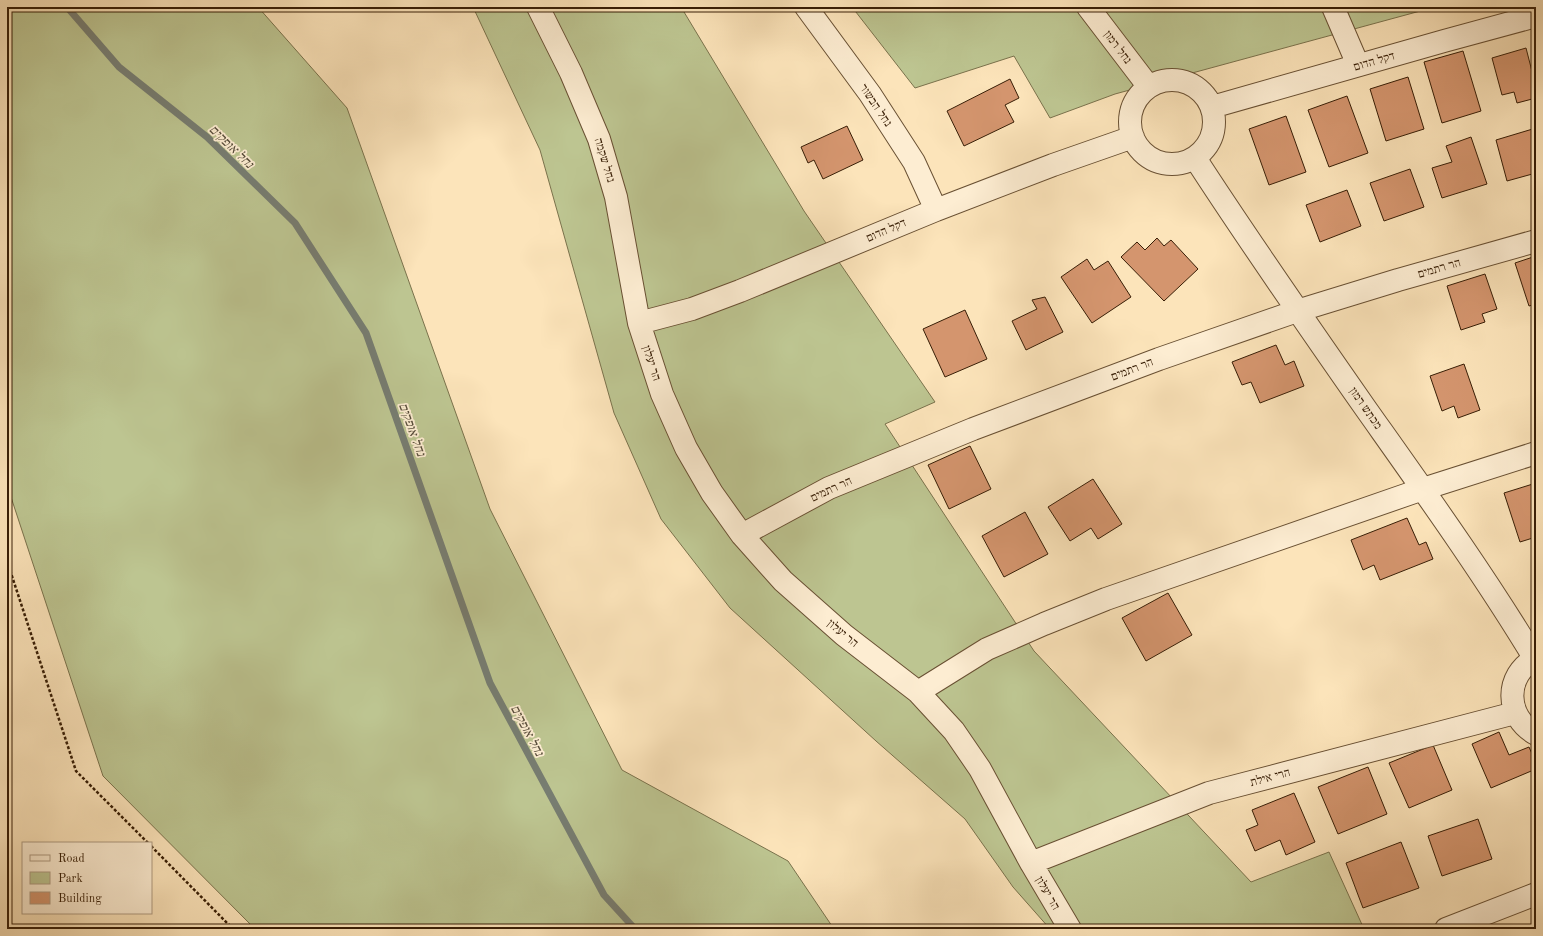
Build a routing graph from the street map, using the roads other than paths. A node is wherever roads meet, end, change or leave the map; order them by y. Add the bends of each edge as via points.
1 (538, 7) edge
2 (806, 7) edge
3 (1088, 7) edge
4 (1333, 7) edge
5 (1536, 16) edge
6 (1358, 65) junction
7 (1148, 87) junction
8 (1212, 107) junction
9 (1133, 137) junction
10 (1195, 158) junction
11 (936, 210) junction
12 (1536, 241) edge
13 (1297, 311) junction
14 (639, 323) junction
15 (1536, 453) edge
16 (1423, 489) junction
17 (742, 535) junction
18 (1535, 658) edge
19 (918, 692) junction
20 (1515, 712) junction
21 (1536, 734) edge
22 (1031, 863) junction
23 (1536, 894) edge
24 (1070, 929) edge
25 (1446, 929) edge

1 - 14 street, נחל שקמה via 571,73 599,140 616,198
2 - 11 street, נחל הבשור via 870,94 914,162
3 - 7 street, נחל רמון
4 - 6 street
5 - 6 street, דקל הדום
6 - 8 street, דקל הדום
7 - 8 street via 1172,80 1185,82 1196,87
7 - 9 street via 1138,97 1132,109 1130,123
8 - 10 street via 1212,136
9 - 10 street via 1139,148 1159,162 1171,164
9 - 11 street, דקל הדום
10 - 13 street, מכתש רמון
11 - 14 street, דקל הדום via 733,294 692,309
12 - 13 street, הר רתמים
13 - 16 street, מכתש רמון
13 - 17 street, הר רתמים via 1159,359 973,429 829,488
14 - 17 street, הר יעלון via 662,394 686,448 712,493
15 - 16 street
16 - 18 street, מכתש רמון via 1504,607
16 - 19 street via 1106,599 987,649
17 - 19 street, הר יעלון via 783,581 844,635
18 - 20 street via 1522,668 1515,682 1512,697
19 - 22 street, הר יעלון via 954,731 976,763
20 - 21 street via 1524,726
20 - 22 street, הרי אילת via 1209,793
22 - 24 street, הר יעלון
23 - 25 street

